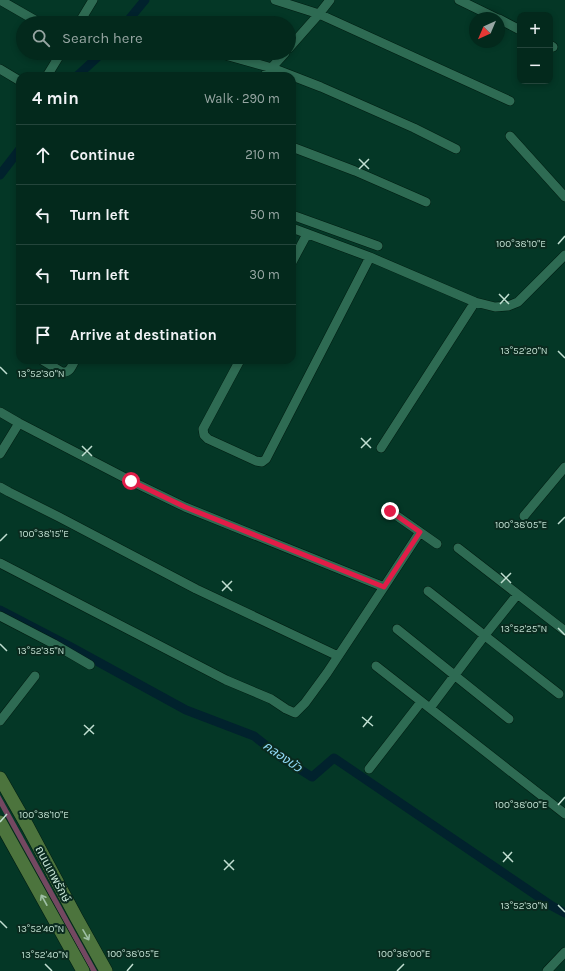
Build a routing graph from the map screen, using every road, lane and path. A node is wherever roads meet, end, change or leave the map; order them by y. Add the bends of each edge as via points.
1 (0, 0) edge
2 (93, 0) edge
3 (275, 0) edge
4 (330, 0) edge
5 (459, 0) edge
6 (484, 12) edge
7 (319, 14) junction
8 (28, 16) edge
9 (83, 16) edge
10 (505, 22) edge
11 (517, 28) edge
12 (296, 40) edge
13 (57, 60) edge
14 (243, 60) edge
15 (279, 60) edge
16 (272, 68) junction
17 (0, 69) edge
18 (49, 72) edge
19 (268, 72) edge
20 (282, 72) edge
21 (296, 77) edge
22 (16, 79) edge
23 (510, 101) dead end
24 (510, 136) dead end
25 (296, 149) edge
26 (456, 149) dead end
27 (565, 197) edge
28 (426, 202) dead end
29 (296, 216) edge
30 (296, 230) edge
31 (307, 234) junction
32 (378, 246) dead end
33 (296, 255) edge
34 (565, 255) edge
35 (370, 257) junction
36 (474, 302) junction
37 (49, 364) edge
38 (73, 364) edge
39 (238, 364) edge
40 (0, 412) edge
41 (20, 423) junction
42 (382, 448) dead end
43 (0, 454) edge
44 (565, 467) edge
45 (0, 487) edge
46 (390, 511) dead end
47 (524, 516) dead end
48 (420, 532) junction
49 (437, 544) dead end
50 (458, 548) dead end
51 (0, 563) edge
52 (384, 587) junction
53 (428, 591) dead end
54 (517, 595) junction
55 (0, 616) edge
56 (397, 629) dead end
57 (565, 631) edge
58 (485, 635) junction
59 (338, 656) junction
60 (90, 665) dead end
61 (376, 666) dead end
62 (35, 676) dead end
63 (454, 676) junction
64 (559, 694) dead end
65 (421, 702) junction
66 (430, 708) junction
67 (509, 719) dead end
68 (0, 721) edge
69 (369, 768) dead end
70 (0, 778) edge
71 (565, 814) edge
72 (0, 822) edge
73 (565, 952) edge
74 (83, 971) edge
75 (106, 971) edge
76 (548, 971) edge

1 - 8 street
2 - 9 street
3 - 7 street
4 - 7 street
5 - 6 street
7 - 12 street
7 - 23 street
10 - 11 street
13 - 18 street
14 - 16 street
15 - 16 street
16 - 19 street
16 - 20 street
17 - 22 street
21 - 26 street via 371,108
24 - 27 street
25 - 28 street
29 - 32 street
30 - 31 street
31 - 33 street
31 - 35 street
34 - 36 street via 518,302 495,307
35 - 36 street
35 - 39 street via 266,459 262,462 204,435 203,428
36 - 42 street
37 - 38 street via 66,373
40 - 41 street
41 - 43 street
41 - 52 street via 185,507
44 - 47 street
45 - 59 street via 196,589
46 - 48 street
48 - 49 street
48 - 52 street
50 - 54 street
51 - 59 street via 295,713 328,674
52 - 59 street
53 - 58 street
54 - 57 street
54 - 58 street
55 - 60 street
56 - 63 street
58 - 63 street
58 - 64 street
61 - 65 street
62 - 68 street
63 - 66 street
63 - 67 street
65 - 66 street
65 - 69 street
66 - 71 street
70 -> 75 main road, ถนนเทพรักษ์
74 -> 72 main road, ถนนเทพรักษ์
73 - 76 street

